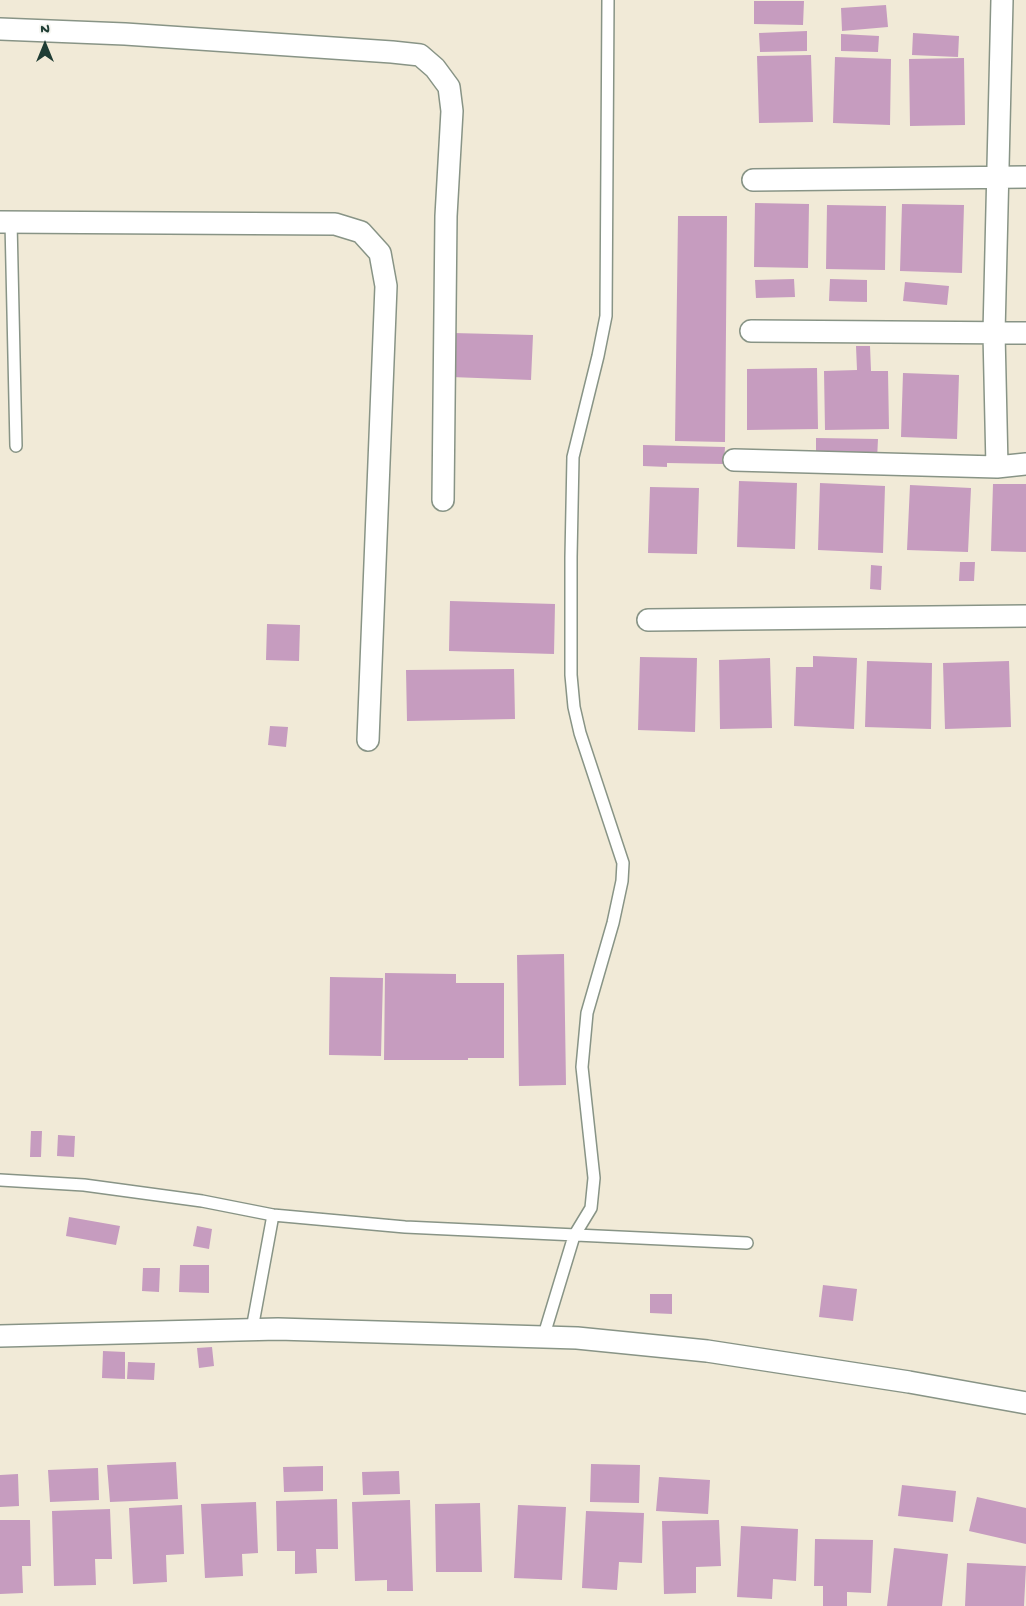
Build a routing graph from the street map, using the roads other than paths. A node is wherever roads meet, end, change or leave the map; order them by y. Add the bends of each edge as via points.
1 (608, 0) edge
2 (1002, 0) edge
3 (0, 28) edge
4 (998, 176) junction
5 (1026, 177) edge
6 (753, 180) dead end
7 (6, 222) edge
8 (751, 331) dead end
9 (994, 333) junction
10 (1026, 333) edge
11 (16, 446) dead end
12 (734, 460) dead end
13 (1026, 464) edge
14 (997, 467) junction
15 (443, 500) dead end
16 (1026, 616) edge
17 (648, 620) dead end
18 (368, 740) dead end
19 (0, 1180) edge
20 (272, 1215) junction
21 (574, 1236) junction
22 (747, 1243) dead end
23 (252, 1329) junction
24 (0, 1336) edge
25 (543, 1338) junction
26 (1026, 1403) edge

1 - 21 lane via 606,316 573,457 571,675 580,733 623,863 613,923 587,1013 582,1067 594,1178 591,1208
2 - 4 street
3 - 15 street via 392,52 420,55 436,68 449,87 452,111 446,216
4 - 5 street
4 - 6 street
4 - 9 street
7 - 11 lane
7 - 18 street via 335,224 361,232 380,253 386,286
8 - 9 street
9 - 10 street
9 - 14 street
12 - 14 street
13 - 14 street
16 - 17 street
19 - 20 lane via 94,1187 202,1201
20 - 21 lane via 405,1227
20 - 23 lane
21 - 22 lane
21 - 25 lane
23 - 24 street
23 - 25 street
25 - 26 street via 707,1350

